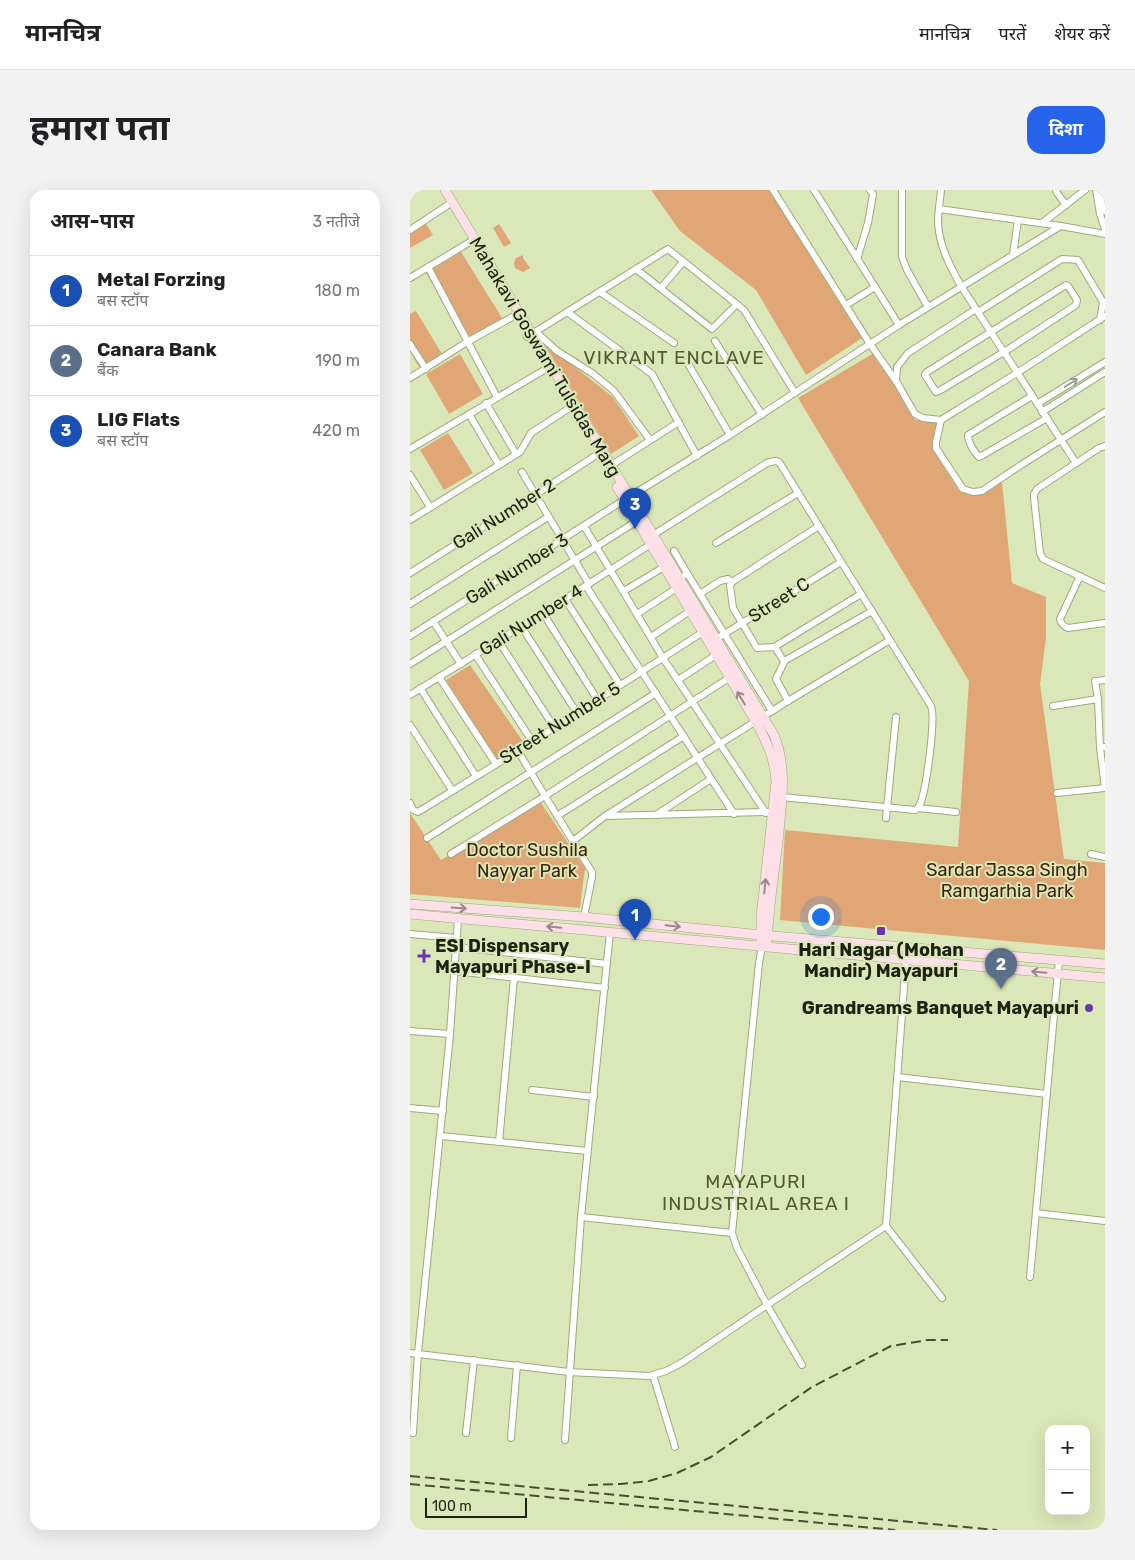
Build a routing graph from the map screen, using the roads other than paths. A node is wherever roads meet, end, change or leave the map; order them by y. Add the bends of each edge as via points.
1 (439, 190) edge
2 (445, 190) edge
3 (774, 190) edge
4 (814, 190) edge
5 (870, 190) edge
6 (902, 190) edge
7 (941, 190) edge
8 (1056, 190) edge
9 (1085, 190) edge
10 (1096, 190) edge
11 (1101, 190) edge
12 (448, 205) junction
13 (1066, 205) junction
14 (940, 209) junction
15 (1105, 211) edge
16 (1018, 220) junction
17 (1042, 223) junction
18 (1061, 226) junction
19 (1105, 229) edge
20 (410, 230) edge
21 (1105, 234) edge
22 (470, 242) junction
23 (1013, 255) junction
24 (857, 259) junction
25 (683, 262) junction
26 (428, 267) junction
27 (410, 269) edge
28 (636, 269) junction
29 (412, 277) edge
30 (875, 286) junction
31 (961, 286) junction
32 (661, 288) junction
33 (600, 292) junction
34 (737, 304) junction
35 (846, 305) junction
36 (928, 307) junction
37 (977, 311) junction
38 (567, 312) junction
39 (514, 316) junction
40 (1103, 318) edge
41 (899, 325) junction
42 (991, 332) junction
43 (532, 334) junction
44 (715, 341) dead end
45 (468, 342) junction
46 (674, 343) dead end
47 (410, 344) edge
48 (870, 344) junction
49 (1004, 352) junction
50 (687, 362) dead end
51 (1105, 362) edge
52 (546, 368) junction
53 (426, 369) junction
54 (1105, 372) edge
55 (1017, 373) junction
56 (410, 378) edge
57 (896, 381) junction
58 (795, 393) junction
59 (1032, 396) junction
60 (497, 397) junction
61 (486, 403) junction
62 (1037, 404) junction
63 (572, 407) junction
64 (1042, 412) junction
65 (1105, 412) edge
66 (469, 414) junction
67 (762, 415) junction
68 (1046, 418) junction
69 (941, 420) junction
70 (679, 422) junction
71 (730, 435) junction
72 (650, 440) junction
73 (1061, 440) junction
74 (1105, 446) edge
75 (410, 449) edge
76 (516, 454) junction
77 (598, 454) junction
78 (697, 456) junction
79 (1076, 463) junction
80 (499, 465) junction
81 (610, 466) junction
82 (522, 472) dead end
83 (410, 476) edge
84 (798, 493) junction
85 (535, 495) junction
86 (627, 499) junction
87 (430, 507) junction
88 (548, 517) junction
89 (410, 520) edge
90 (637, 521) junction
91 (584, 526) junction
92 (819, 526) junction
93 (562, 540) junction
94 (652, 540) junction
95 (716, 543) dead end
96 (596, 546) junction
97 (674, 551) dead end
98 (574, 560) junction
99 (841, 562) junction
100 (664, 567) junction
101 (611, 570) junction
102 (410, 573) edge
103 (684, 576) junction
104 (1080, 576) junction
105 (732, 582) junction
106 (588, 585) junction
107 (677, 588) junction
108 (1105, 588) edge
109 (624, 591) junction
110 (700, 594) junction
111 (861, 594) junction
112 (565, 599) junction
113 (410, 604) edge
114 (690, 611) junction
115 (872, 611) junction
116 (542, 613) junction
117 (637, 614) junction
118 (434, 622) junction
119 (742, 623) junction
120 (1105, 623) edge
121 (521, 626) junction
122 (703, 632) junction
123 (725, 634) junction
124 (410, 636) edge
125 (651, 637) junction
126 (498, 640) junction
127 (890, 640) junction
128 (446, 641) junction
129 (713, 641) junction
130 (775, 647) junction
131 (475, 654) junction
132 (716, 655) junction
133 (663, 658) junction
134 (785, 660) junction
135 (410, 664) edge
136 (461, 664) junction
137 (641, 671) junction
138 (439, 677) junction
139 (730, 678) junction
140 (678, 680) junction
141 (1105, 680) edge
142 (620, 685) junction
143 (420, 688) junction
144 (656, 693) junction
145 (410, 694) edge
146 (597, 699) junction
147 (1098, 699) junction
148 (788, 701) junction
149 (692, 702) junction
150 (1053, 706) dead end
151 (772, 711) junction
152 (577, 713) junction
153 (671, 715) junction
154 (896, 717) dead end
155 (759, 719) junction
156 (410, 725) edge
157 (554, 727) junction
158 (684, 736) junction
159 (532, 741) junction
160 (721, 744) junction
161 (1103, 747) edge
162 (518, 751) junction
163 (698, 759) junction
164 (496, 764) junction
165 (530, 772) junction
166 (476, 776) junction
167 (711, 779) junction
168 (1105, 788) edge
169 (452, 790) junction
170 (1057, 793) dead end
171 (545, 796) junction
172 (782, 797) junction
173 (410, 803) edge
174 (886, 808) junction
175 (918, 808) junction
176 (770, 812) junction
177 (956, 812) dead end
178 (734, 814) junction
179 (656, 815) junction
180 (557, 816) junction
181 (605, 816) junction
182 (886, 818) dead end
183 (427, 838) dead end
184 (573, 841) junction
185 (451, 854) dead end
186 (1091, 854) dead end
187 (1105, 857) edge
188 (410, 904) edge
189 (410, 914) edge
190 (584, 918) junction
191 (458, 919) junction
192 (610, 932) junction
193 (410, 934) edge
194 (764, 935) junction
195 (457, 938) junction
196 (762, 946) junction
197 (456, 947) junction
198 (907, 947) junction
199 (906, 960) junction
200 (1059, 960) junction
201 (607, 964) junction
202 (1105, 964) edge
203 (455, 971) junction
204 (1058, 973) junction
205 (514, 978) junction
206 (1105, 978) edge
207 (604, 988) junction
208 (410, 1031) edge
209 (450, 1034) junction
210 (897, 1077) junction
211 (532, 1090) dead end
212 (1047, 1094) junction
213 (594, 1097) junction
214 (410, 1108) edge
215 (443, 1111) junction
216 (441, 1136) junction
217 (499, 1142) junction
218 (588, 1152) junction
219 (1036, 1213) junction
220 (581, 1217) junction
221 (1105, 1221) edge
222 (886, 1226) junction
223 (732, 1233) junction
224 (1030, 1277) dead end
225 (942, 1298) dead end
226 (767, 1306) junction
227 (410, 1353) edge
228 (418, 1353) junction
229 (474, 1360) junction
230 (517, 1365) junction
231 (802, 1365) dead end
232 (569, 1372) junction
233 (653, 1375) junction
234 (466, 1432) dead end
235 (413, 1433) dead end
236 (512, 1438) dead end
237 (565, 1440) dead end
238 (675, 1447) dead end

1 - 12 street, Mahakavi Goswami Tulsidas Marg
2 - 43 street, Mahakavi Goswami Tulsidas Marg
3 - 35 street
4 - 24 street
5 - 24 street via 873,194 868,223
6 - 36 street via 902,257
7 - 14 street
8 - 13 street
9 - 13 street
10 - 19 street
11 - 15 street
12 - 20 street
12 - 22 street, Mahakavi Goswami Tulsidas Marg
13 - 17 street
14 - 16 street
14 - 31 street via 941,243
16 - 17 street
16 - 23 street
17 - 18 street
18 - 21 street
18 - 23 street, Gali Number 3
22 - 26 street
22 - 39 street, Mahakavi Goswami Tulsidas Marg
23 - 31 street, Gali Number 3
24 - 30 street
25 - 28 street via 668,249
25 - 32 street
25 - 34 street
26 - 29 street
26 - 45 street
27 - 29 street
28 - 32 street
28 - 33 street
30 - 35 street
30 - 41 street
31 - 36 street, Gali Number 3
31 - 37 street
32 - 34 street via 712,328
33 - 38 street
33 - 46 street
34 - 58 street via 744,310
35 - 48 street
36 - 41 street, Gali Number 3
37 - 40 street via 1062,259 1078,260 1103,302
37 - 42 street
37 - 57 street via 908,353 897,367
38 - 43 street
38 - 70 street via 648,370
39 - 43 street, Mahakavi Goswami Tulsidas Marg
39 - 45 street
40 - 55 street
41 - 48 street, Gali Number 3
42 - 49 street
42 - 49 street via 925,374 934,390 939,391
42 - 49 street via 1063,286 1068,286 1077,300 1076,304
43 - 52 street, Mahakavi Goswami Tulsidas Marg
43 - 63 street, Mahakavi Goswami Tulsidas Marg
43 - 72 street via 614,391
44 - 67 street
45 - 53 street
45 - 60 street
47 - 53 street
48 - 57 street
48 - 58 street, Gali Number 3
49 - 55 street
50 - 71 street
62 -> 51 street
52 - 60 street
52 - 63 street, Mahakavi Goswami Tulsidas Marg
53 - 56 street
54 - 64 street
55 - 59 street
55 - 69 street
57 - 69 street via 915,414
58 - 67 street, Gali Number 3
59 - 62 street
59 - 68 street via 968,435 976,454 979,457 983,455
60 - 61 street
61 - 66 street
61 - 76 street
62 - 64 street
63 - 76 street via 531,432 522,450
63 - 77 street, Mahakavi Goswami Tulsidas Marg
63 - 81 street, Mahakavi Goswami Tulsidas Marg
64 - 68 street
65 - 73 street
66 - 75 street
66 - 80 street
67 - 71 street, Gali Number 3
68 - 73 street
69 - 73 street via 936,448 960,485 973,492 982,491
70 - 72 street
70 - 78 street
71 - 78 street, Gali Number 3
72 - 81 street
73 - 79 street
74 - 79 street
76 - 80 street
77 - 85 street, Gali Number 2
77 - 86 street, Mahakavi Goswami Tulsidas Marg
78 - 86 street, Gali Number 3
79 - 104 street via 1037,489 1034,498 1041,556
80 - 87 street
81 - 86 street, Mahakavi Goswami Tulsidas Marg
82 - 85 street
83 - 87 street
84 - 92 street
84 - 94 street, Gali Number 4 via 779,462 771,461
84 - 95 street
85 - 88 street
85 - 102 street, Gali Number 2
86 - 90 street, Mahakavi Goswami Tulsidas Marg
86 - 91 street, Gali Number 3
86 - 94 street, Mahakavi Goswami Tulsidas Marg
87 - 89 street
88 - 93 street
88 - 113 street
90 - 94 street, Mahakavi Goswami Tulsidas Marg
90 - 96 street
91 - 93 street, Gali Number 3
91 - 96 street
92 - 99 street
92 - 105 street
93 - 98 street
93 - 118 street, Gali Number 3
94 - 100 street, Mahakavi Goswami Tulsidas Marg
94 - 101 street, Gali Number 4
94 - 103 street, Mahakavi Goswami Tulsidas Marg
96 - 98 street
96 - 101 street
97 - 103 street
98 - 106 street
98 - 128 street
99 - 111 street
99 - 119 street, Street C
100 - 107 street, Mahakavi Goswami Tulsidas Marg
100 - 109 street
101 - 106 street, Gali Number 4
101 - 109 street
103 - 110 street
103 - 129 street, Mahakavi Goswami Tulsidas Marg
104 - 108 street
104 - 120 street via 1060,623 1068,628
105 - 110 street via 726,578
105 - 119 street via 732,604
106 - 112 street, Gali Number 4
106 - 137 street
107 - 114 street, Mahakavi Goswami Tulsidas Marg
107 - 117 street
109 - 117 street
110 - 123 street
111 - 115 street
111 - 130 street
112 - 116 street, Gali Number 4
112 - 142 street
114 - 122 street, Mahakavi Goswami Tulsidas Marg
114 - 125 street
115 - 127 street
115 - 134 street
116 - 121 street, Gali Number 4
116 - 146 street
117 - 125 street
118 - 124 street, Gali Number 3
118 - 128 street
119 - 123 street, Street C
119 - 130 street via 757,648
121 - 126 street, Gali Number 4
121 - 152 street
122 - 129 street, Mahakavi Goswami Tulsidas Marg
122 - 133 street, Street Number 5
123 - 129 street, Street C
123 - 151 street
125 - 133 street
126 - 131 street, Gali Number 4
126 - 157 street
127 - 148 street
127 - 175 street via 932,710 930,757
128 - 135 street
128 - 136 street
129 - 132 street, Mahakavi Goswami Tulsidas Marg
129 - 155 street, Mahakavi Goswami Tulsidas Marg
130 - 134 street
131 - 136 street, Gali Number 4
131 - 159 street
132 - 139 street, Mahakavi Goswami Tulsidas Marg
132 - 140 street
133 - 137 street, Street Number 5
133 - 140 street
134 - 148 street via 776,679
136 - 138 street, Gali Number 4
137 - 142 street, Street Number 5
137 - 144 street
138 - 143 street, Gali Number 4
138 - 164 street
139 - 149 street
155 -> 139 street, Mahakavi Goswami Tulsidas Marg
140 - 149 street
141 - 147 street via 1095,681
142 - 146 street, Street Number 5
143 - 145 street, Gali Number 4
143 - 166 street
144 - 153 street
144 - 165 street
146 - 152 street, Street Number 5
147 - 150 street
147 - 161 street
148 - 151 street
149 - 153 street
149 - 160 street
151 - 155 street
152 - 157 street, Street Number 5
153 - 158 street
153 - 171 street
154 - 174 street
155 - 160 street
155 - 172 street, Mahakavi Goswami Tulsidas Marg via 774,734 781,753
155 - 176 street, Mahakavi Goswami Tulsidas Marg via 775,768 776,782
156 - 169 street
157 - 159 street, Street Number 5
158 - 163 street
158 - 180 street
159 - 162 street, Street Number 5
160 - 163 street
160 - 176 street
161 - 168 street
162 - 164 street, Street Number 5
162 - 165 street
163 - 167 street
163 - 181 street
164 - 166 street, Street Number 5
165 - 171 street
165 - 183 street
166 - 169 street, Street Number 5
167 - 178 street
167 - 179 street
168 - 170 street
169 - 173 street, Street Number 5 via 418,812
171 - 180 street
171 - 185 street
172 - 174 street
172 - 194 street, Mahakavi Goswami Tulsidas Marg
174 - 175 street
174 - 182 street
175 - 177 street
176 - 178 street
194 -> 176 street, Mahakavi Goswami Tulsidas Marg via 761,917
178 - 179 street
179 - 181 street
180 - 184 street
181 - 184 street
184 - 190 street via 592,872
186 - 187 street
188 -> 190 street
189 - 191 street
190 -> 194 street
192 -> 191 street
191 - 195 street
192 - 196 street
192 - 201 street
193 - 195 street
194 - 196 street
194 - 198 street
195 - 197 street
196 - 199 street
196 - 223 street
197 - 201 street
197 - 203 street
198 - 199 street
198 - 200 street
204 -> 199 street
199 - 210 street
200 - 202 street
200 - 204 street
201 - 207 street
203 - 205 street
203 - 209 street
204 - 206 street
204 - 212 street
205 - 207 street
205 - 217 street
207 - 213 street
208 - 209 street
209 - 215 street
210 - 212 street
210 - 222 street
211 - 213 street
212 - 219 street
213 - 218 street
214 - 215 street
215 - 216 street
216 - 217 street
216 - 228 street
217 - 218 street
218 - 220 street
219 - 221 street
219 - 224 street
220 - 223 street
220 - 232 street
222 - 225 street
222 - 226 street
223 - 226 street
226 - 231 street
226 - 233 street via 683,1362
227 - 228 street
228 - 229 street
228 - 235 street
229 - 230 street
229 - 234 street
230 - 232 street
230 - 236 street
232 - 233 street
232 - 237 street
233 - 238 street

